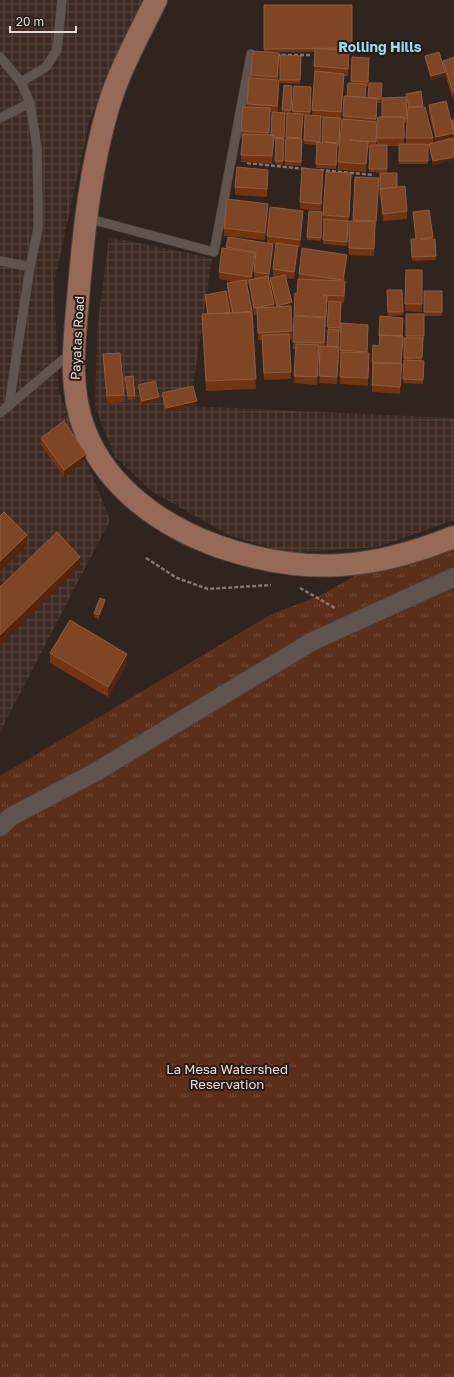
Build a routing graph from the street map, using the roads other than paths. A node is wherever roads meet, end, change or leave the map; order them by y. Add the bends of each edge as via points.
1 (62, 0) edge
2 (156, 0) edge
3 (251, 54) edge
4 (0, 57) edge
5 (22, 82) junction
6 (30, 103) junction
7 (0, 118) edge
8 (86, 218) junction
9 (0, 261) edge
10 (30, 266) junction
11 (73, 351) junction
12 (9, 405) junction
13 (0, 413) edge
14 (454, 537) edge
15 (454, 577) edge
16 (0, 827) edge

1 - 5 lane via 57,50 46,67
2 - 8 main road, Payatas Road via 125,63 109,106 97,150
3 - 8 lane via 214,252
4 - 5 lane
5 - 6 lane
6 - 7 lane
6 - 10 lane via 37,148 38,229
8 - 11 main road, Payatas Road
9 - 10 lane
10 - 12 lane
11 - 12 lane
11 - 14 main road, Payatas Road via 78,411 96,453 108,471 139,503 178,529 206,542 252,557 299,565 328,566 381,561
12 - 13 lane
15 - 16 street via 313,641 94,773 12,816

